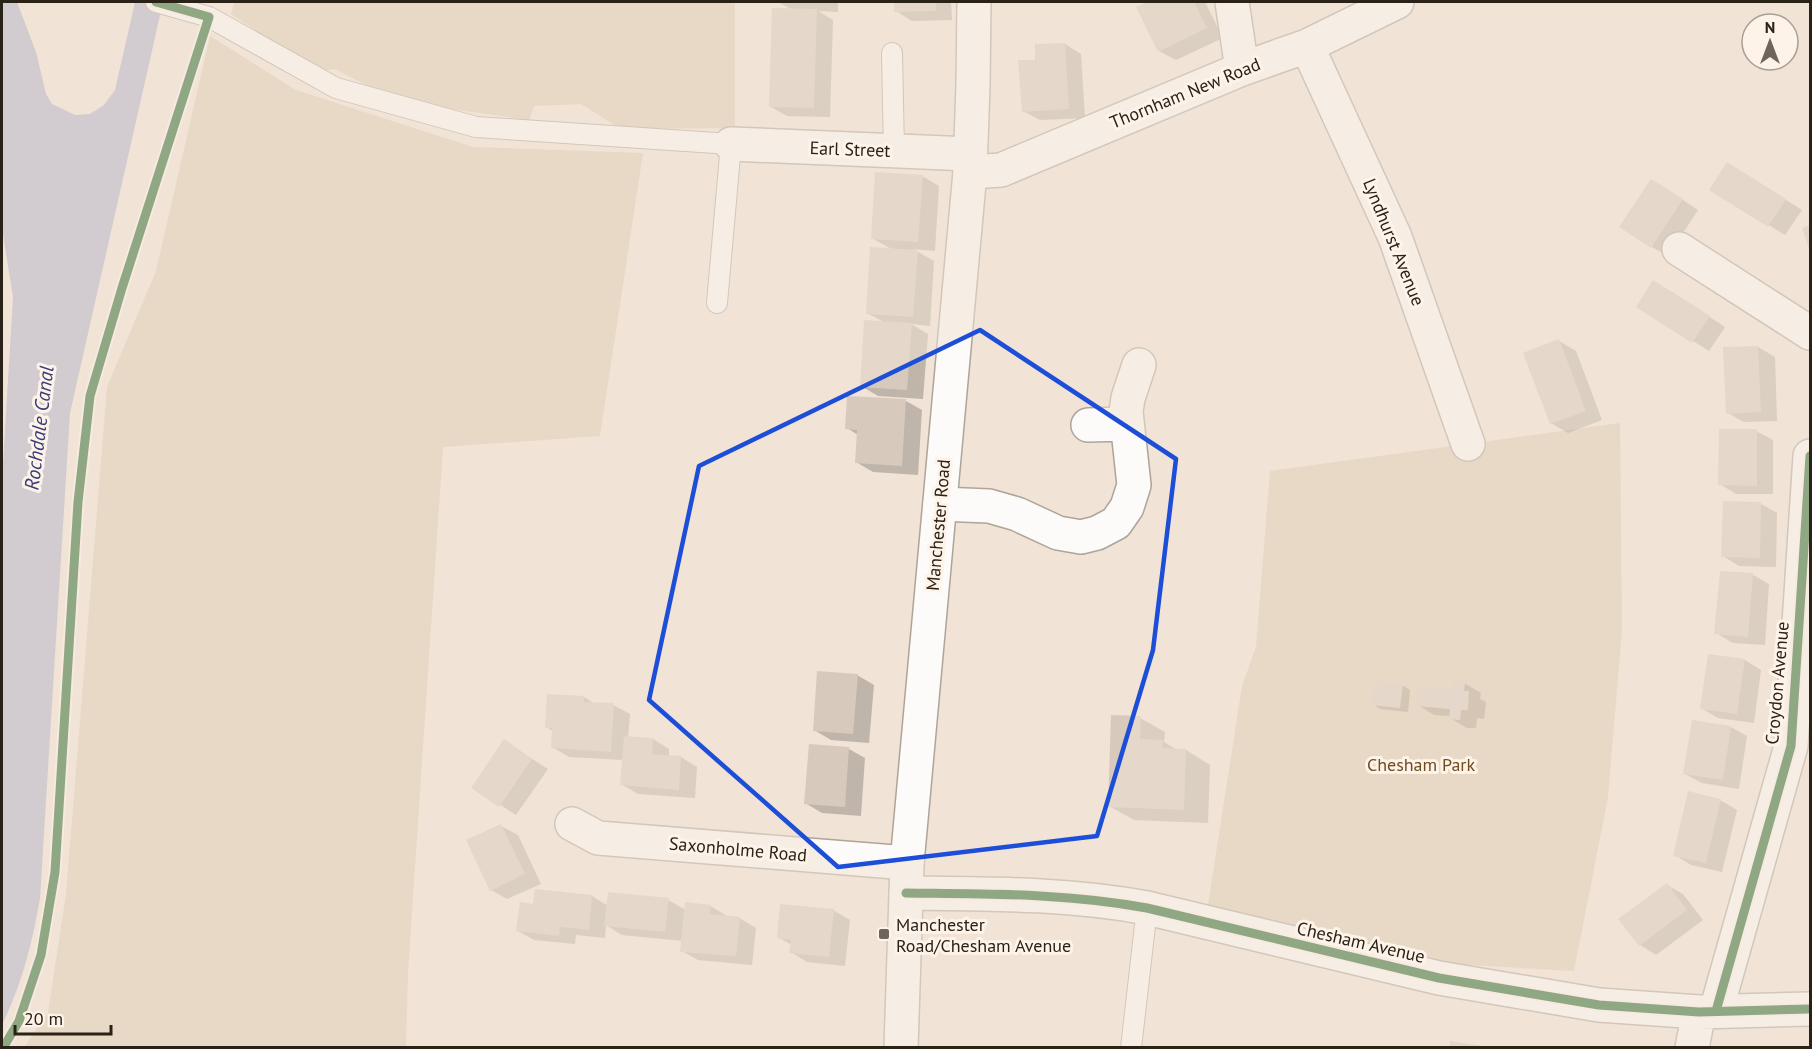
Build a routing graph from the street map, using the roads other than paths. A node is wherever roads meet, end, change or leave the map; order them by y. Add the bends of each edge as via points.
1 (156, 2) edge
2 (974, 2) edge
3 (1232, 2) edge
4 (1398, 2) edge
5 (1307, 46) junction
6 (892, 53) dead end
7 (1242, 69) junction
8 (731, 144) junction
9 (894, 150) junction
10 (970, 163) junction
11 (1679, 249) dead end
12 (717, 303) dead end
13 (1810, 333) edge
14 (1139, 365) dead end
15 (1126, 424) junction
16 (1088, 425) dead end
17 (1468, 444) dead end
18 (1810, 456) edge
19 (940, 504) junction
20 (572, 824) dead end
21 (906, 878) junction
22 (1147, 908) junction
23 (1810, 1009) edge
24 (1707, 1012) junction
25 (901, 1047) edge
26 (1131, 1047) edge
27 (1692, 1047) edge

1 - 8 lane via 209,17 336,88 476,127
2 - 10 street, Manchester Road
3 - 7 street
4 - 5 street, Thornham New Road
5 - 7 street, Thornham New Road
5 - 17 street, Lyndhurst Avenue via 1395,237
6 - 9 lane
7 - 10 street, Thornham New Road via 1001,170
8 - 9 street, Earl Street
8 - 12 lane
9 - 10 street, Earl Street
10 - 19 street, Manchester Road
11 - 13 street
14 - 15 street via 1128,398
15 - 16 street
15 - 19 street via 1134,484 1127,507 1116,523 1097,534 1058,534 989,506
18 - 24 street, Croydon Avenue via 1791,746
19 - 21 street, Manchester Road
20 - 21 street, Saxonholme Road via 598,838
21 - 22 street, Chesham Avenue
21 - 25 street, Manchester Road
22 - 24 street, Chesham Avenue via 1439,978 1599,1005
22 - 26 lane
23 - 24 street, Chesham Avenue
24 - 27 street, Croydon Avenue

